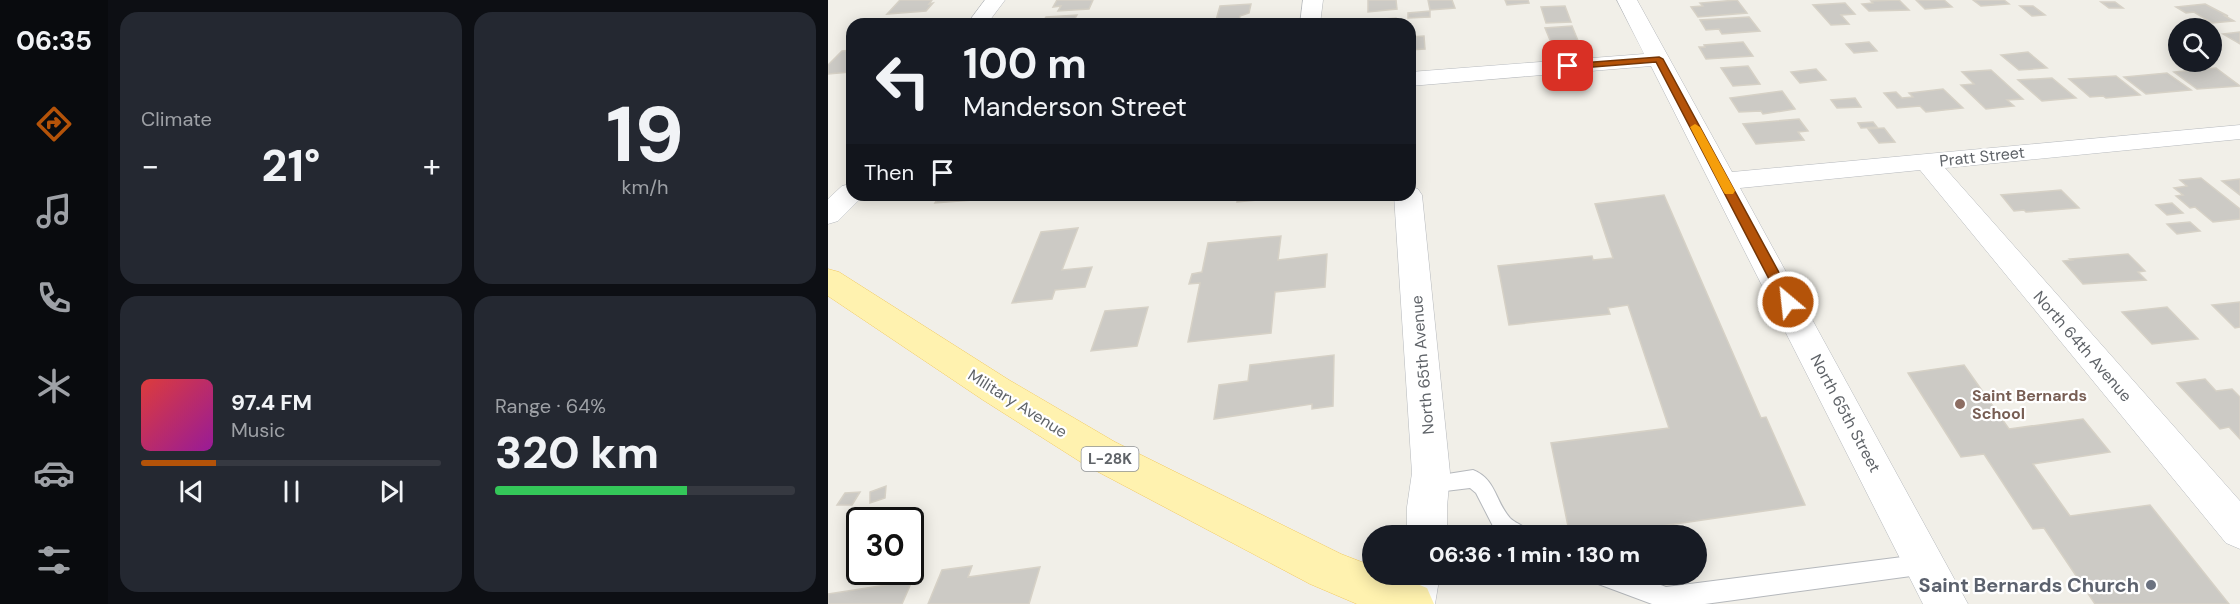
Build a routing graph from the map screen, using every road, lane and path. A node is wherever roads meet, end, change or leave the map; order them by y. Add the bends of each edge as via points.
1 (995, 0) edge
2 (1313, 0) edge
3 (1627, 0) edge
4 (982, 18) edge
5 (1311, 18) edge
6 (1659, 59) junction
7 (1416, 79) edge
8 (2240, 132) edge
9 (1927, 162) junction
10 (1724, 181) junction
11 (846, 198) edge
12 (1408, 201) edge
13 (828, 215) edge
14 (828, 280) edge
15 (1429, 484) junction
16 (1427, 525) edge
17 (1503, 525) edge
18 (2240, 530) edge
19 (1926, 564) junction
20 (1416, 585) edge
21 (1631, 585) edge
22 (1412, 604) edge
23 (1946, 604) edge

1 - 4 street
2 - 5 street
3 - 6 street, North 65th Street
6 - 7 street
6 - 10 street, North 65th Street
8 - 9 street, Pratt Street
9 - 10 street, Pratt Street
9 - 18 street, North 64th Avenue
10 - 19 street, North 65th Street
11 - 13 street
12 - 15 street, North 65th Avenue
14 - 22 main road, Military Avenue / L-28K via 1101,454 1326,569
15 - 16 street, North 65th Avenue
15 - 17 lane via 1473,479 1483,486
19 - 21 lane via 1666,598
19 - 23 street, North 65th Street
20 - 22 street

